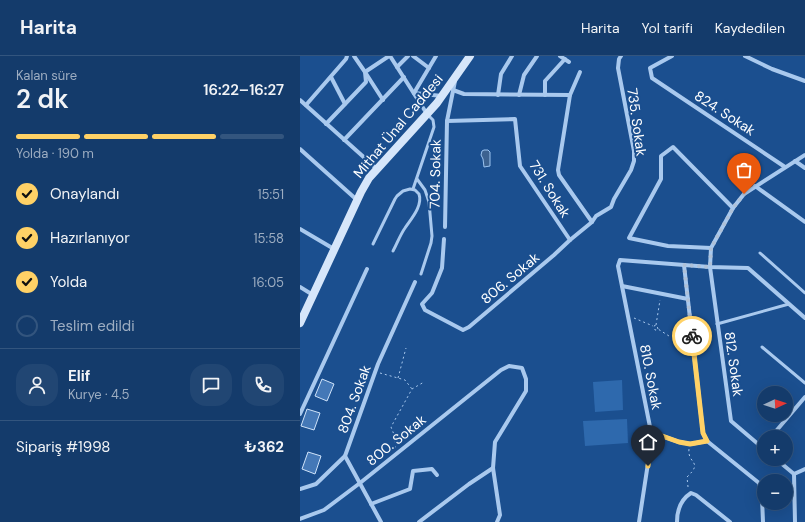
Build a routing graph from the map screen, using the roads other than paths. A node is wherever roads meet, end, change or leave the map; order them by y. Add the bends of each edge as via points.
1 (347, 56) edge
2 (354, 56) edge
3 (389, 56) edge
4 (408, 56) edge
5 (413, 56) edge
6 (436, 56) edge
7 (470, 56) edge
8 (512, 56) edge
9 (537, 56) edge
10 (560, 56) edge
11 (672, 56) edge
12 (745, 56) edge
13 (620, 58) edge
14 (565, 59) junction
15 (569, 62) dead end
16 (397, 67) junction
17 (429, 68) junction
18 (365, 72) junction
19 (580, 72) dead end
20 (331, 77) junction
21 (404, 77) junction
22 (456, 77) junction
23 (805, 81) edge
24 (453, 90) junction
25 (414, 93) junction
26 (498, 95) junction
27 (519, 95) junction
28 (545, 95) junction
29 (570, 95) junction
30 (442, 96) junction
31 (300, 100) edge
32 (382, 100) junction
33 (345, 104) junction
34 (306, 105) junction
35 (427, 114) junction
36 (447, 121) junction
37 (326, 124) junction
38 (344, 140) junction
39 (300, 149) edge
40 (805, 155) edge
41 (795, 160) junction
42 (785, 167) junction
43 (805, 168) edge
44 (377, 170) junction
45 (417, 178) junction
46 (755, 186) junction
47 (413, 189) junction
48 (357, 200) junction
49 (733, 208) junction
50 (592, 222) junction
51 (805, 222) edge
52 (445, 227) dead end
53 (300, 229) edge
54 (444, 239) dead end
55 (570, 240) junction
56 (373, 244) dead end
57 (711, 248) junction
58 (334, 249) junction
59 (393, 251) dead end
60 (760, 253) dead end
61 (684, 265) junction
62 (710, 267) junction
63 (367, 269) dead end
64 (421, 274) dead end
65 (415, 282) dead end
66 (622, 286) junction
67 (300, 287) edge
68 (805, 294) edge
69 (313, 295) junction
70 (688, 299) junction
71 (789, 304) junction
72 (805, 318) edge
73 (300, 323) edge
74 (718, 324) junction
75 (762, 346) dead end
76 (805, 383) edge
77 (805, 397) edge
78 (300, 414) edge
79 (777, 430) edge
80 (651, 432) junction
81 (707, 441) junction
82 (757, 442) edge
83 (345, 456) junction
84 (784, 466) edge
85 (493, 468) junction
86 (805, 469) edge
87 (794, 474) junction
88 (438, 475) dead end
89 (360, 483) junction
90 (300, 489) edge
91 (371, 504) junction
92 (300, 519) edge
93 (381, 522) edge
94 (419, 522) edge
95 (497, 522) edge
96 (639, 522) edge
97 (677, 522) edge
98 (730, 522) edge
99 (763, 522) edge
100 (795, 522) edge

1 - 20 street
2 - 18 street
3 - 16 street
3 - 18 street
4 - 16 street
5 - 17 street
6 - 17 street
7 - 22 main road, Mithat Ünal Caddesi
8 - 26 street via 500,74
9 - 27 street via 524,74
10 - 14 street
11 - 42 street, 824. Sokak via 650,68 652,78
12 - 23 street
13 - 50 street, 735. Sokak via 618,68 634,161 611,207 596,216
14 - 15 street
14 - 28 street via 546,81
16 - 21 street
17 - 25 street
18 - 32 street
18 - 33 street via 366,82
19 - 29 street
20 - 33 street
20 - 34 street
21 - 25 street
21 - 32 street
22 - 24 street, 704. Sokak
22 - 30 main road, Mithat Ünal Caddesi
24 - 26 street via 464,94
24 - 30 street
24 - 36 street, 704. Sokak
25 - 30 street
25 - 35 street
26 - 27 street
27 - 28 street
28 - 29 street
29 - 50 street via 558,170
30 - 35 main road, Mithat Ünal Caddesi
31 - 34 street
32 - 38 street
33 - 37 street
34 - 37 street
35 - 44 main road, Mithat Ünal Caddesi
35 - 45 lane via 434,125
36 - 52 street, 704. Sokak
36 - 55 street, 731. Sokak via 515,119 520,166
37 - 38 street
38 - 44 street
39 - 48 street
40 - 41 street
41 - 42 street
41 - 43 street
42 - 46 street
44 - 48 main road, Mithat Ünal Caddesi via 369,178
45 - 47 lane
45 - 64 lane via 429,202 432,236
46 - 49 street via 744,194
46 - 51 street
47 - 56 lane via 403,191 395,199
47 - 59 lane via 419,194 420,201
48 - 58 main road, Mithat Ünal Caddesi
49 - 57 street
49 - 57 street via 673,147 661,156 661,179 629,238 668,246
50 - 55 street, 735. Sokak
53 - 58 street
54 - 55 street, 806. Sokak via 442,268 432,293 422,304 425,310 463,330
57 - 62 street, 812. Sokak
58 - 69 main road, Mithat Ünal Caddesi
60 - 68 lane
61 - 62 street
61 - 66 street, 810. Sokak via 620,260 618,266
61 - 70 street
62 - 71 street via 748,268
62 - 74 street, 812. Sokak
63 - 78 street
65 - 83 street, 804. Sokak via 375,372
66 - 70 street
66 - 80 street, 810. Sokak
67 - 69 street
69 - 73 main road, Mithat Ünal Caddesi
70 - 81 street via 703,433
71 - 72 street
71 - 74 lane
74 - 82 street, 812. Sokak via 730,420
75 - 76 lane
77 - 79 street
80 - 81 street via 690,444
80 - 96 street, 810. Sokak
81 - 99 street via 759,483
83 - 89 street, 804. Sokak
83 - 90 street via 316,484
84 - 87 street
85 - 89 street, 800. Sokak via 495,442 526,391 526,379 522,368 509,366 501,370
85 - 94 street
85 - 95 street via 500,515
86 - 87 street
87 - 100 street
88 - 91 street via 432,469 413,471 410,489
89 - 91 street, 804. Sokak
89 - 92 street, 800. Sokak via 324,510
91 - 93 street, 804. Sokak
97 - 98 street via 678,509 691,493

